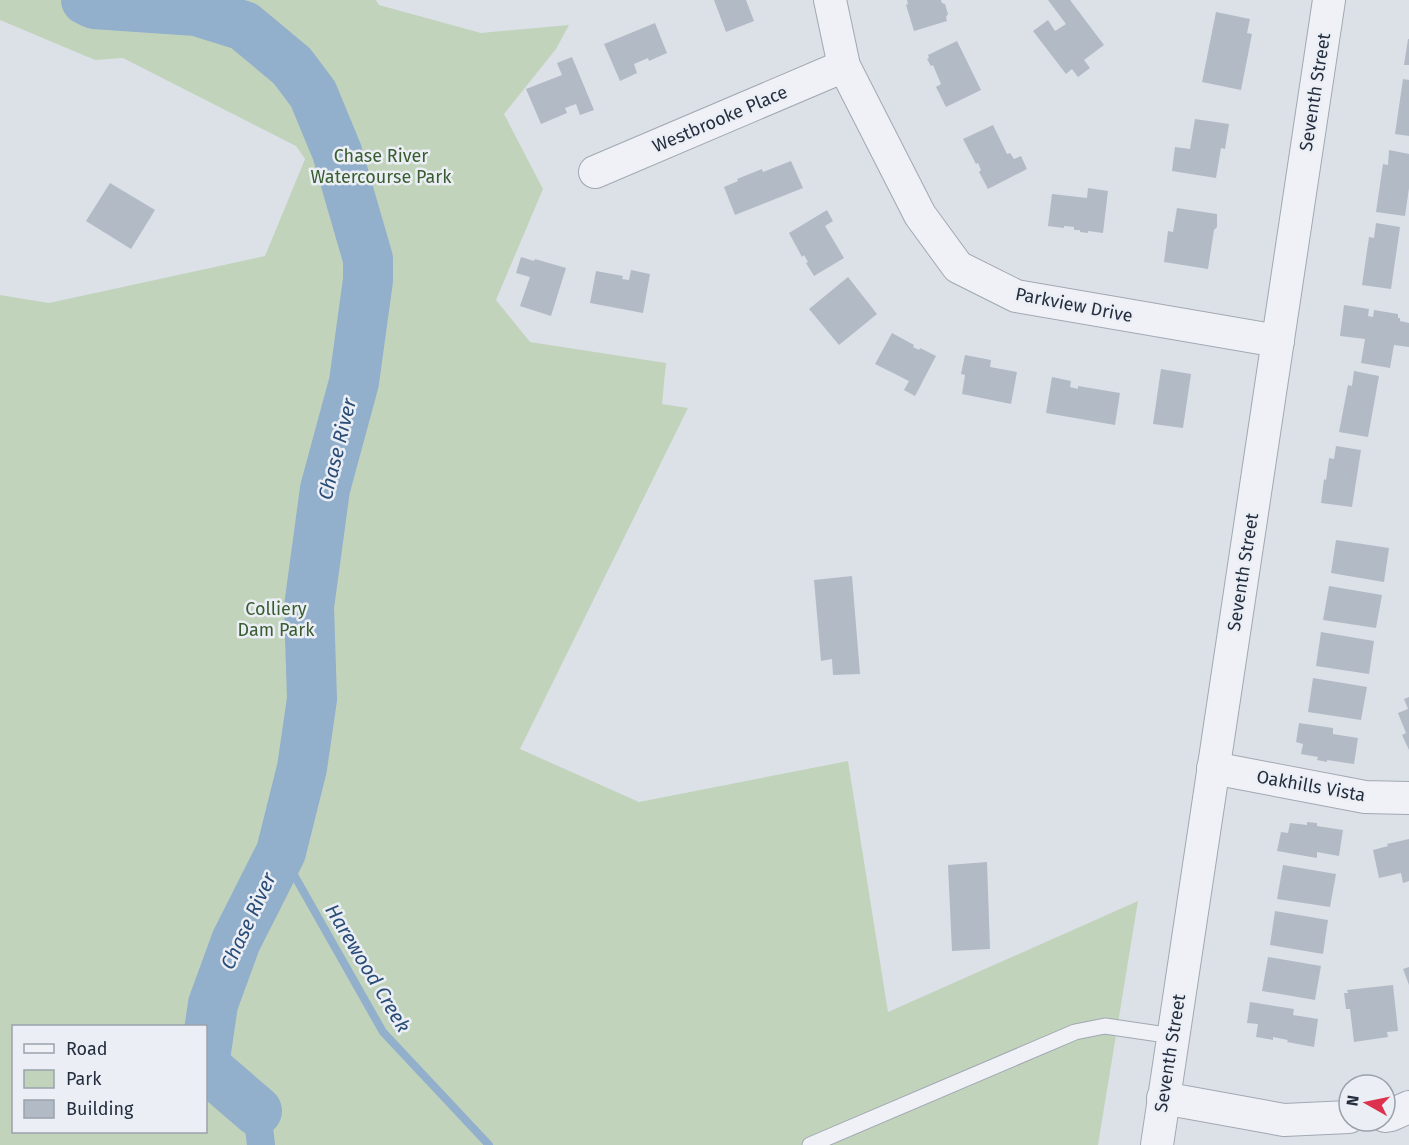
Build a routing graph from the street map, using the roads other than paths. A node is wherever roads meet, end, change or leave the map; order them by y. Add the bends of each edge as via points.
1 (830, 0) edge
2 (1329, 0) edge
3 (844, 66) junction
4 (595, 172) dead end
5 (1278, 340) junction
6 (1213, 768) junction
7 (1409, 798) edge
8 (1173, 1036) junction
9 (1164, 1098) junction
10 (1337, 1118) edge
11 (810, 1145) edge
12 (1157, 1145) edge

1 - 3 street, Parkview Drive
2 - 5 street, Seventh Street
3 - 4 street, Westbrooke Place
3 - 5 street, Parkview Drive via 920,215 958,267 1016,296
5 - 6 street, Seventh Street
6 - 7 street, Oakhills Vista via 1365,797
6 - 8 street, Seventh Street
8 - 9 street, Seventh Street
8 - 11 lane via 1105,1026 1075,1032
9 - 10 street via 1284,1120
9 - 12 street, Seventh Street

